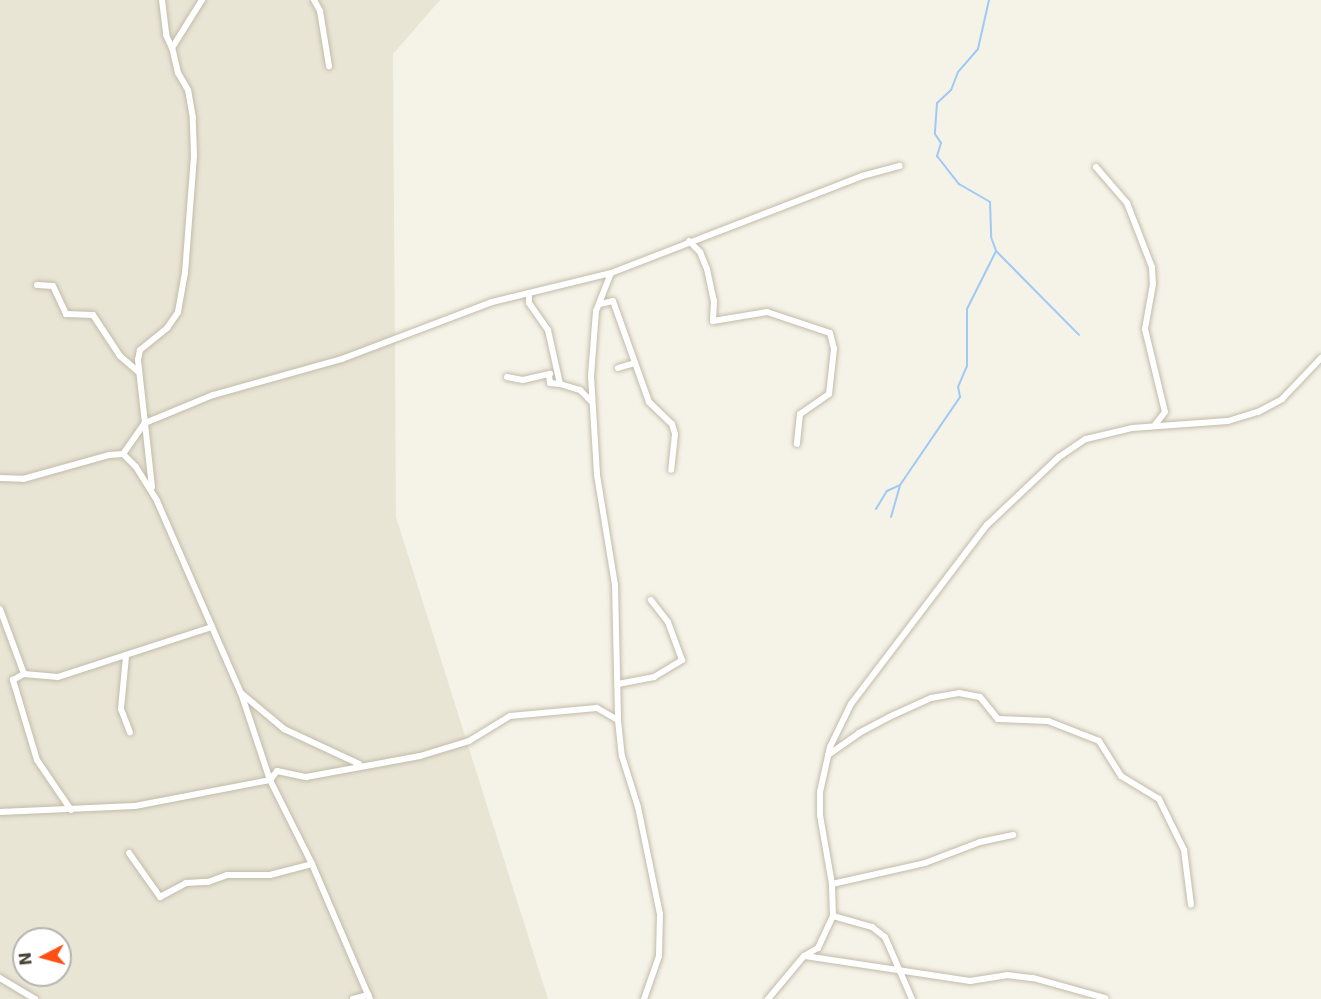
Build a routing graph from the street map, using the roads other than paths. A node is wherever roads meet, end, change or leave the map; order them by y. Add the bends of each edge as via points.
1 (162, 0) edge
2 (202, 0) edge
3 (314, 0) edge
4 (172, 48) junction
5 (329, 66) dead end
6 (900, 166) dead end
7 (1096, 167) dead end
8 (689, 241) junction
9 (611, 273) junction
10 (37, 285) dead end
11 (604, 288) junction
12 (529, 293) junction
13 (521, 295) junction
14 (612, 301) junction
15 (529, 303) junction
16 (600, 304) junction
17 (1321, 358) edge
18 (634, 363) junction
19 (618, 368) dead end
20 (137, 371) junction
21 (552, 373) junction
22 (507, 377) dead end
23 (595, 405) junction
24 (145, 423) junction
25 (1155, 426) junction
26 (797, 444) dead end
27 (123, 454) junction
28 (671, 470) dead end
29 (2, 480) edge
30 (152, 490) junction
31 (651, 600) dead end
32 (0, 609) edge
33 (212, 627) junction
34 (126, 656) junction
35 (24, 674) junction
36 (618, 684) junction
37 (241, 693) junction
38 (618, 720) junction
39 (130, 732) dead end
40 (828, 756) junction
41 (360, 764) junction
42 (270, 780) junction
43 (71, 810) junction
44 (0, 812) edge
45 (1013, 835) dead end
46 (129, 853) dead end
47 (312, 864) junction
48 (832, 884) junction
49 (1191, 905) dead end
50 (832, 916) junction
51 (804, 956) junction
52 (898, 971) junction
53 (0, 978) edge
54 (369, 997) edge
55 (1105, 998) edge
56 (35, 999) edge
57 (353, 999) edge
58 (644, 999) edge
59 (768, 999) edge
60 (912, 999) edge

1 - 4 street via 166,35
2 - 4 street
3 - 5 street via 322,20
4 - 20 street via 178,74 188,90 193,118 185,273 178,312 140,350
6 - 8 street via 862,176
7 - 25 street via 1127,203 1152,267 1145,329 1165,412
8 - 9 street
8 - 26 street via 700,252 706,269 714,301 713,321 767,312 830,333 834,349 829,394 800,414
9 - 11 street
9 - 12 street
10 - 20 street via 53,286 66,314 93,315 120,356
11 - 14 street
11 - 16 street
12 - 13 street
12 - 15 street
13 - 15 street
13 - 24 street via 453,314 342,358 213,395
14 - 16 street
14 - 18 street
15 - 21 street via 548,330
16 - 23 street via 596,311 591,376
17 - 25 street via 1282,399 1258,412 1228,421
18 - 19 street
18 - 28 street via 651,406 672,424 675,434
20 - 24 street
21 - 22 street via 523,380
21 - 23 street via 550,383 583,392
23 - 36 street via 597,475 615,585
24 - 27 street
24 - 30 street
25 - 40 street via 1086,439 1018,492 958,561 851,704
27 - 29 street via 23,479
27 - 30 street
30 - 33 street
31 - 36 street via 668,622 681,660 654,677
32 - 35 street
33 - 34 street
33 - 37 street
34 - 35 street via 58,677
34 - 39 street via 121,709
35 - 43 street via 13,680 13,687 37,760
36 - 38 street
37 - 41 street via 284,729
37 - 42 street
38 - 41 street via 597,708 538,711 510,716 472,740 416,757
38 - 58 street via 622,756 638,807 660,914 657,969
40 - 48 street via 820,815
40 - 49 street via 858,733 889,717 931,699 959,693 981,697 998,719 1048,721 1099,741 1121,776 1159,798 1184,850
41 - 42 street via 306,777 277,771
42 - 43 street via 135,806
42 - 47 street
43 - 44 street
45 - 48 street via 980,842 925,863
46 - 47 street via 160,897 186,883 208,882 227,875 270,875
47 - 54 street
48 - 50 street
50 - 51 street via 818,948
50 - 52 street via 880,932 889,943
51 - 52 street
51 - 59 street
52 - 55 street via 970,981 1007,975 1033,978
52 - 60 street
53 - 56 street
54 - 57 street

